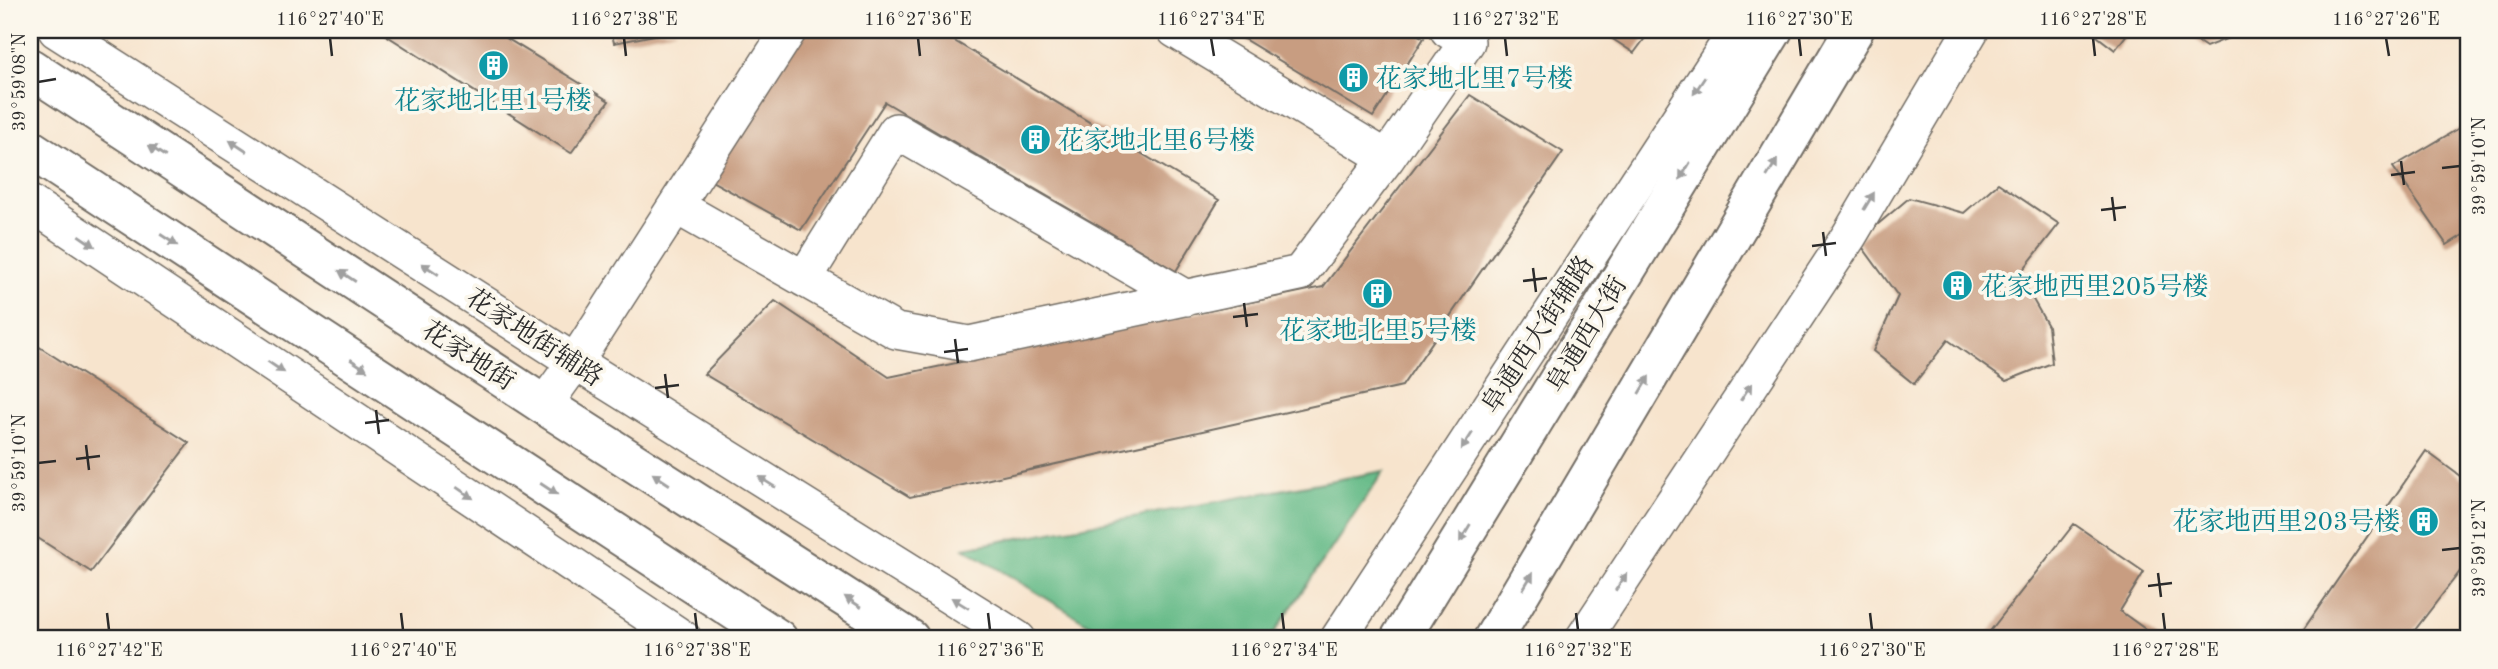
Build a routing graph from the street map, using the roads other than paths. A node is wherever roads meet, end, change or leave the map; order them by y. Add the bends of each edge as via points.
1 (56, 30) edge
2 (789, 30) edge
3 (1175, 30) edge
4 (1448, 30) edge
5 (1737, 30) edge
6 (1773, 30) edge
7 (1854, 30) edge
8 (1971, 30) edge
9 (30, 68) edge
10 (30, 149) edge
11 (1387, 158) junction
12 (30, 203) edge
13 (676, 206) junction
14 (804, 279) junction
15 (1186, 298) junction
16 (575, 362) junction
17 (544, 405) junction
18 (684, 639) edge
19 (778, 639) edge
20 (910, 639) edge
21 (1018, 639) edge
22 (1338, 639) edge
23 (1400, 639) edge
24 (1493, 639) edge
25 (1583, 639) edge

16 -> 1 street, 花家地街辅路
2 - 13 street
3 - 11 street
4 - 11 street via 1467,42
5 -> 22 street, 阜通西大街辅路
6 -> 23 main road, 阜通西大街
24 -> 7 main road
25 -> 8 street via 1849,236
17 -> 9 main road, 花家地街
10 -> 19 main road
11 - 15 street via 1300,274
12 -> 18 street
13 - 14 street
13 - 16 street
14 - 15 street via 895,331 969,344
14 - 15 street via 896,131
16 - 17 street
21 -> 16 street, 花家地街辅路
20 -> 17 main road, 花家地街

